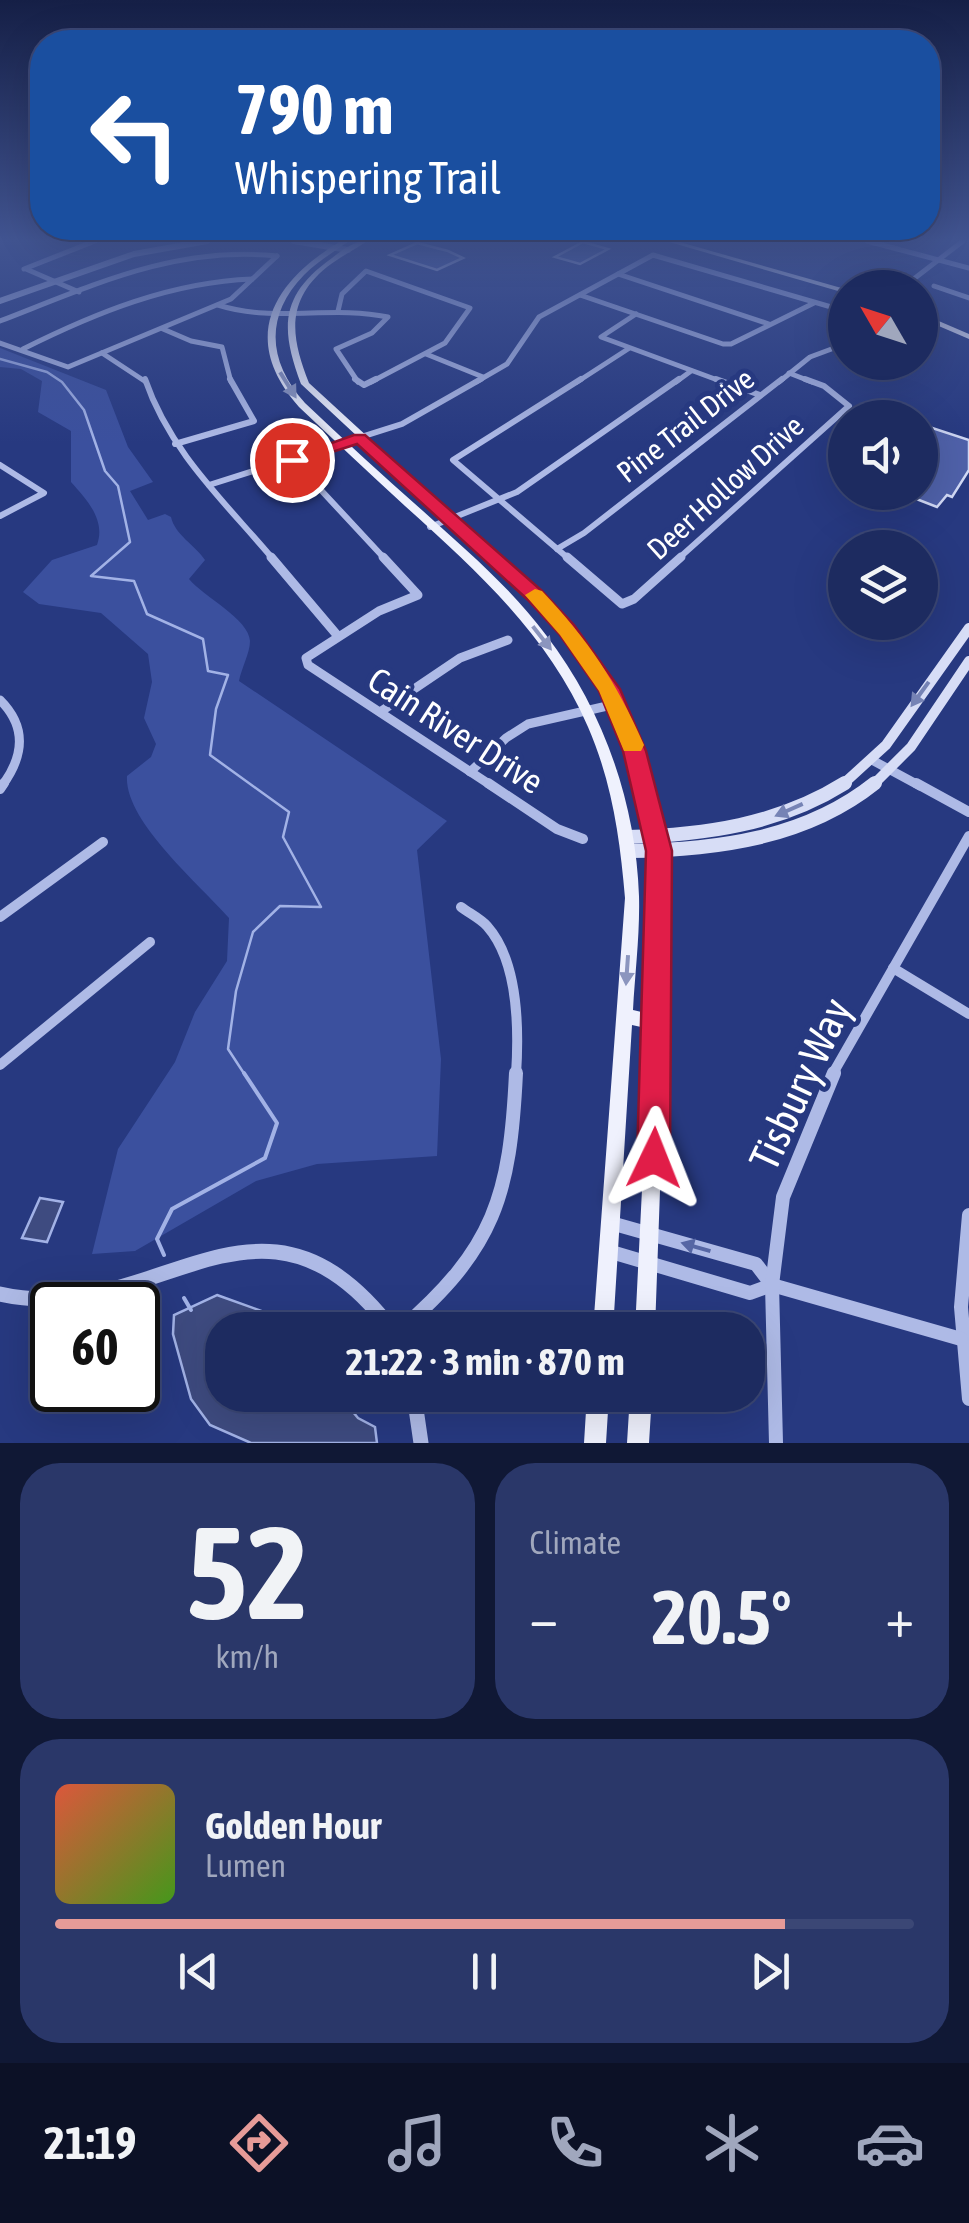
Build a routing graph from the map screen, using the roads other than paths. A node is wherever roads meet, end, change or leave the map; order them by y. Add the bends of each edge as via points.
1 (32, 308) edge
2 (124, 308) edge
3 (210, 308) edge
4 (226, 308) edge
5 (276, 308) edge
6 (293, 308) edge
7 (470, 308) edge
8 (554, 308) edge
9 (620, 308) edge
10 (722, 308) edge
11 (803, 308) edge
12 (338, 311) joint
13 (938, 313) edge
14 (273, 314) junction
15 (290, 314) junction
16 (636, 314) junction
17 (388, 317) joint
18 (0, 320) edge
19 (938, 323) edge
20 (769, 324) junction
21 (969, 326) edge
22 (162, 328) junction
23 (601, 337) joint
24 (969, 337) edge
25 (0, 343) edge
26 (731, 344) joint
27 (23, 349) junction
28 (336, 349) joint
29 (628, 349) junction
30 (828, 350) edge
31 (102, 354) junction
32 (426, 354) junction
33 (68, 368) joint
34 (691, 371) junction
35 (789, 373) junction
36 (483, 377) junction
37 (760, 395) junction
38 (359, 438) junction
39 (344, 443) junction
40 (174, 444) junction
41 (292, 460) junction
42 (453, 460) joint
43 (0, 465) edge
44 (209, 485) junction
45 (498, 500) junction
46 (0, 516) edge
47 (450, 520) junction
48 (430, 527) junction
49 (558, 549) junction
50 (622, 604) joint
51 (969, 628) edge
52 (337, 635) junction
53 (508, 640) dead end
54 (969, 661) edge
55 (0, 700) edge
56 (616, 704) junction
57 (588, 711) junction
58 (380, 712) junction
59 (872, 760) junction
60 (891, 770) junction
61 (470, 772) junction
62 (0, 789) edge
63 (969, 812) edge
64 (969, 836) edge
65 (584, 839) dead end
66 (103, 842) dead end
67 (628, 844) junction
68 (658, 844) junction
69 (460, 908) dead end
70 (0, 917) edge
71 (150, 942) dead end
72 (892, 968) junction
73 (969, 1014) edge
74 (624, 1016) junction
75 (658, 1023) junction
76 (0, 1064) edge
77 (969, 1215) edge
78 (610, 1222) junction
79 (651, 1234) junction
80 (608, 1251) junction
81 (650, 1264) junction
82 (772, 1286) junction
83 (0, 1294) edge
84 (379, 1312) edge
85 (421, 1312) edge
86 (604, 1312) edge
87 (646, 1312) edge
88 (961, 1338) junction
89 (969, 1399) edge
90 (416, 1412) edge
91 (597, 1412) edge
92 (640, 1412) edge
93 (421, 1443) edge
94 (595, 1443) edge
95 (638, 1443) edge
96 (776, 1443) edge

1 - 18 street
2 - 27 street
3 - 22 street
4 - 14 street
5 - 14 main road
6 - 15 main road
7 - 32 street via 445,343
8 - 36 street via 528,327 519,352
9 - 16 street
10 - 20 street
11 - 20 street
12 - 15 street
12 - 17 street
13 - 21 main road
14 - 15 street
14 -> 39 main road via 272,354 284,385
15 - 38 main road via 290,351 304,384
16 - 23 street
16 - 26 street
17 - 28 street via 372,333
19 - 24 main road
20 - 26 street
22 - 31 street
22 - 40 street via 222,347 224,368 254,421
23 - 29 street
25 - 27 street
27 - 33 street
28 - 32 street via 364,384
29 - 34 street
29 - 42 street
30 - 35 street, Pine Trail Drive
31 - 33 street
31 - 40 street via 145,378
32 - 36 street
34 - 37 street
34 - 45 street
35 - 37 street, Pine Trail Drive
35 - 50 street, Deer Hollow Drive via 824,386 849,406
36 - 38 street via 402,424
37 - 49 street, Pine Trail Drive
38 - 39 street
38 - 47 main road
39 - 41 street
39 - 48 main road
40 - 44 street
41 - 44 street
41 - 52 street via 418,594
42 - 45 street
43 - 46 street via 44,493
44 - 52 street
45 - 47 street
45 - 49 street
47 - 48 street
47 - 56 main road via 567,630
48 -> 57 main road via 540,635
49 - 50 street
51 -> 59 main road
52 - 58 street, Cain River Drive via 306,658 308,665
53 - 58 street via 460,658
54 - 60 main road
55 - 62 street via 16,713 22,744
56 - 57 street
56 - 68 main road
57 - 61 street via 516,730
57 - 67 main road via 618,786
58 - 61 street, Cain River Drive
59 - 60 street
59 -> 68 main road via 779,816
60 - 63 street
60 - 68 main road via 848,801 785,829 744,842
61 - 65 street, Cain River Drive via 557,829
64 - 72 street, Tisbury Way
66 - 70 street
67 - 68 main road
67 -> 74 main road via 632,898
68 - 75 main road
69 - 85 street via 475,912 492,931 504,962 516,1037 515,1125 491,1224 452,1286
71 - 76 street
72 - 73 street
72 - 82 street, Tisbury Way via 800,1146 783,1198
74 - 75 main road
74 - 78 main road
75 - 79 main road
77 - 88 street
78 - 79 street
78 - 80 main road
79 - 81 main road
82 -> 79 street via 756,1264
80 - 81 street
80 - 86 main road
81 - 82 street via 750,1293
81 - 87 main road
82 - 88 street
82 - 96 street, Tisbury Way
83 - 84 street via 21,1300 128,1287 222,1253 272,1251 338,1272
88 - 89 street
90 - 93 street
91 - 94 main road
92 - 95 main road

